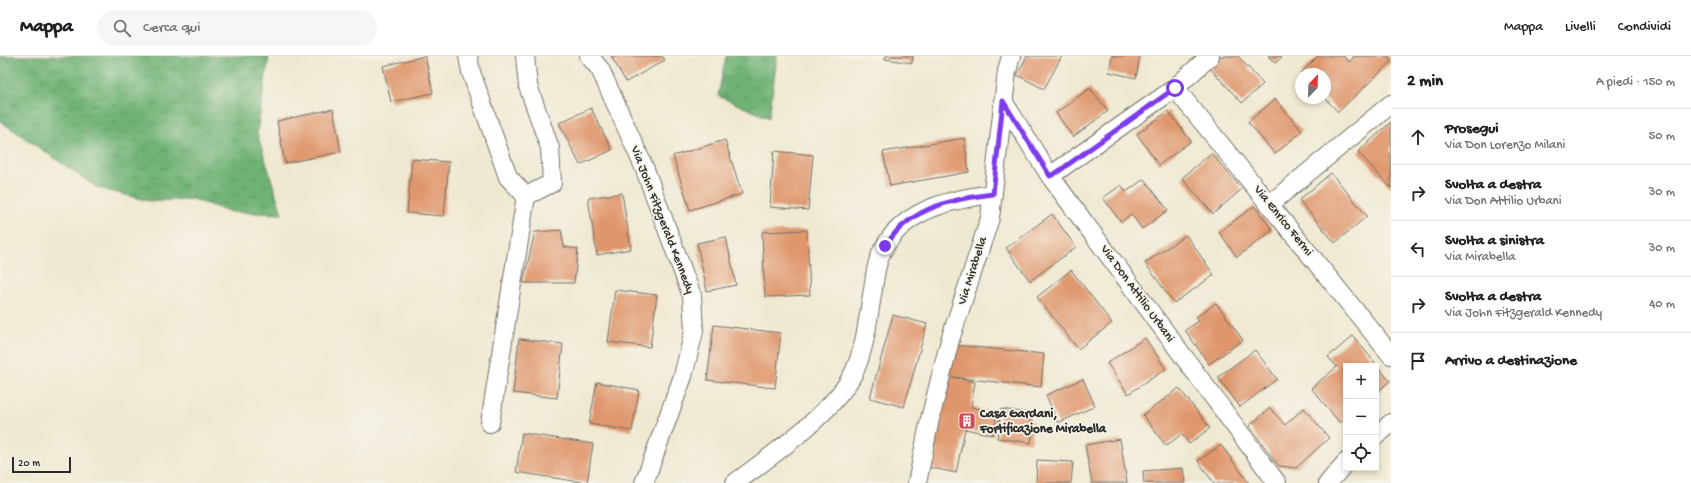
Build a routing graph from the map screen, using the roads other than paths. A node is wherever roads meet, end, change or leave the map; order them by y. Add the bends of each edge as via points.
1 (468, 56) edge
2 (525, 56) edge
3 (589, 56) edge
4 (1011, 56) edge
5 (1210, 56) edge
6 (1175, 88) junction
7 (1003, 101) junction
8 (1391, 104) edge
9 (1050, 176) junction
10 (993, 194) junction
11 (526, 196) junction
12 (1270, 204) junction
13 (1391, 355) edge
14 (490, 423) dead end
15 (1391, 423) edge
16 (1377, 435) edge
17 (1343, 466) edge
18 (644, 483) edge
19 (735, 483) edge
20 (917, 483) edge
21 (1277, 483) edge
22 (1328, 483) edge

1 - 11 street via 471,72 508,177
2 - 11 street via 528,86 550,148 552,183
3 - 18 street, Via John Fitzgerald Kennedy via 600,69 644,167 692,296 694,331 683,376
4 - 7 street, Via Mirabella
5 - 6 street
6 - 9 street
6 - 12 street, Via Enrico Fermi
7 - 9 street, Via Don Attilio Urbani
7 - 10 street, Via Mirabella
8 - 12 street
9 - 21 street, Via Don Attilio Urbani
10 - 19 street via 963,198 936,206 900,227 885,246 877,266 868,322 853,372 825,410
10 - 20 street, Via Mirabella via 983,242 942,367
11 - 14 street
12 - 13 street, Via Enrico Fermi
15 - 16 street
17 - 22 street

